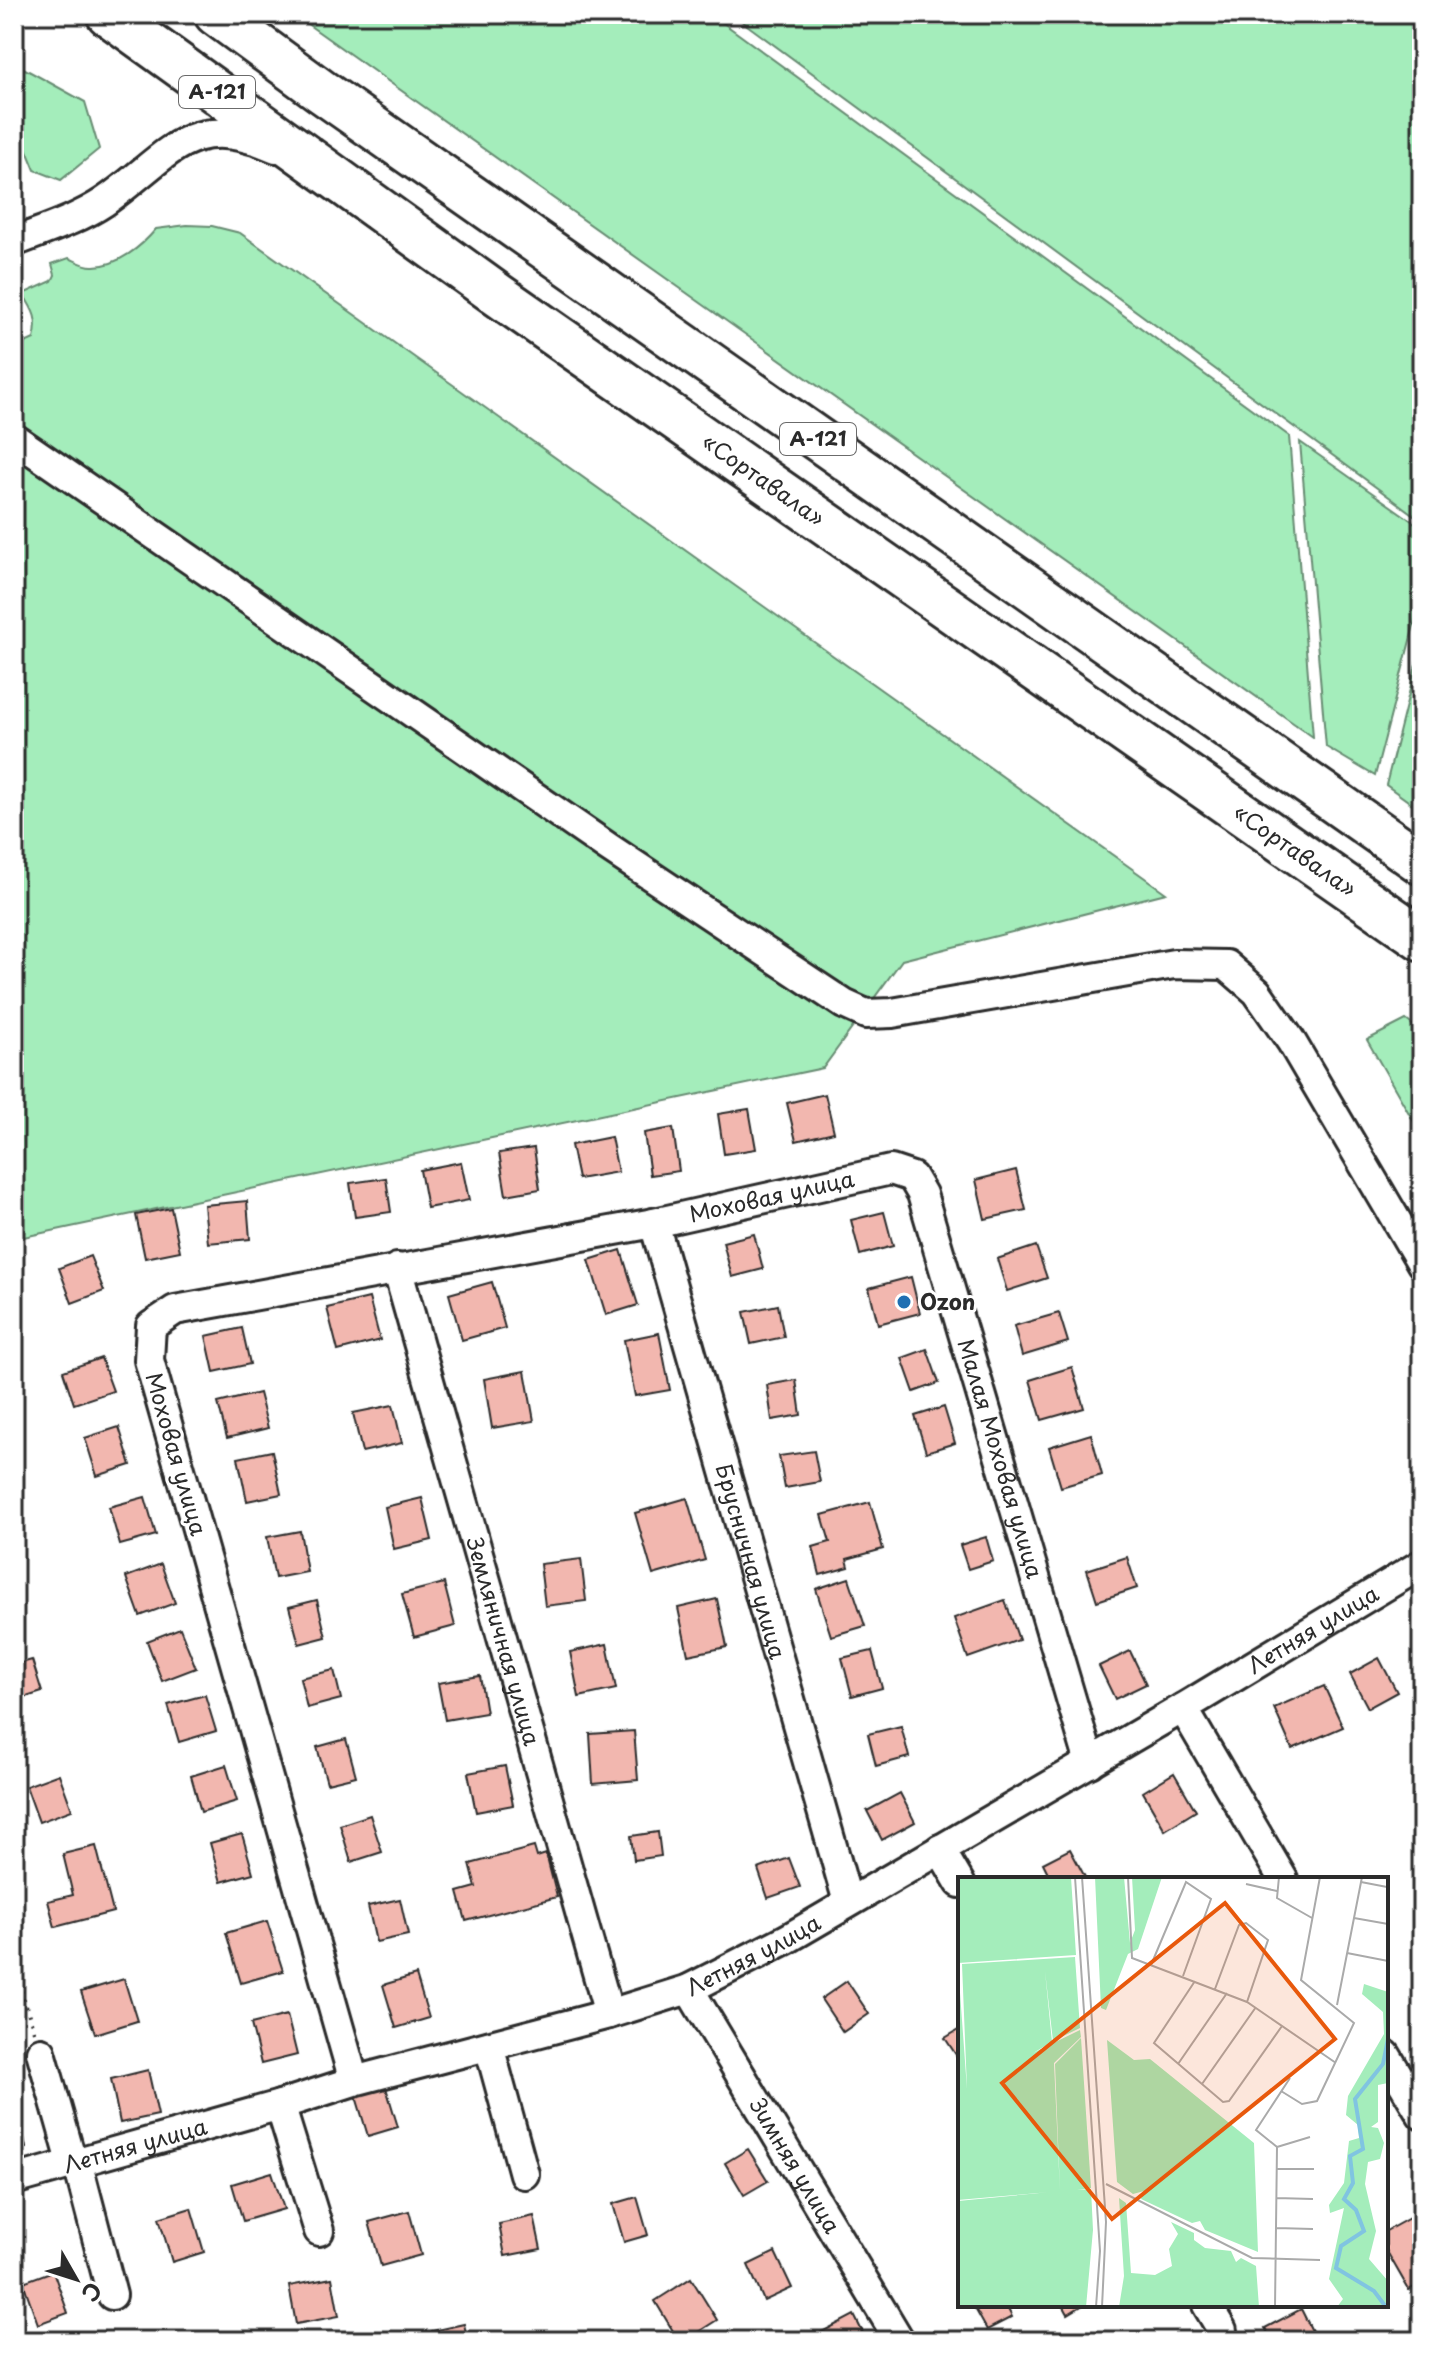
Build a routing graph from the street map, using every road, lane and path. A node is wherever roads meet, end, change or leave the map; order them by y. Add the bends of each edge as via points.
1 (108, 14) edge
2 (216, 14) edge
3 (326, 170) junction
4 (14, 242) edge
5 (14, 438) edge
6 (1422, 863) edge
7 (1422, 939) edge
8 (891, 1170) joint
9 (654, 1223) junction
10 (1422, 1264) edge
11 (397, 1268) junction
12 (1422, 1566) edge
13 (1183, 1708) junction
14 (1090, 1763) junction
15 (940, 1849) junction
16 (1282, 1877) edge
17 (958, 1880) edge
18 (848, 1902) junction
19 (14, 1968) edge
20 (689, 1989) junction
21 (609, 2014) junction
22 (489, 2046) junction
23 (41, 2052) joint
24 (1388, 2058) edge
25 (354, 2081) junction
26 (280, 2105) junction
27 (1422, 2115) edge
28 (74, 2162) junction
29 (524, 2174) dead end
30 (14, 2180) edge
31 (319, 2231) dead end
32 (112, 2295) dead end
33 (1208, 2307) edge
34 (900, 2341) edge
35 (1222, 2341) edge

1 - 3 highway, «Сортавала» / А-121
2 - 6 highway, А-121
3 - 4 street via 251,137 220,133 184,140 90,210
3 - 7 highway, «Сортавала» / А-121
5 - 10 street via 609,848 866,1014 1174,964 1226,965 1257,992 1291,1041
8 - 9 street, Моховая улица
8 - 14 street, Малая Моховая улица via 912,1177 922,1194
9 - 11 street, Моховая улица
9 - 18 street, Брусничная улица
11 - 21 street, Земляничная улица
11 - 25 street, Моховая улица via 175,1310 151,1326 150,1338 149,1360
12 - 13 street, Летняя улица
13 - 14 street, Летняя улица
13 - 16 street
14 - 15 street, Летняя улица
15 - 17 street
15 - 18 street, Летняя улица
18 - 20 street, Летняя улица
19 - 23 path
20 - 21 street, Летняя улица
20 - 34 street, Зимняя улица
21 - 22 street, Летняя улица
22 - 25 street, Летняя улица
22 - 29 street
23 - 28 street
24 - 27 street
25 - 26 street, Летняя улица
26 - 28 street, Летняя улица
26 - 31 street
28 - 30 street, Летняя улица
28 - 32 street
33 - 35 street via 1222,2330

